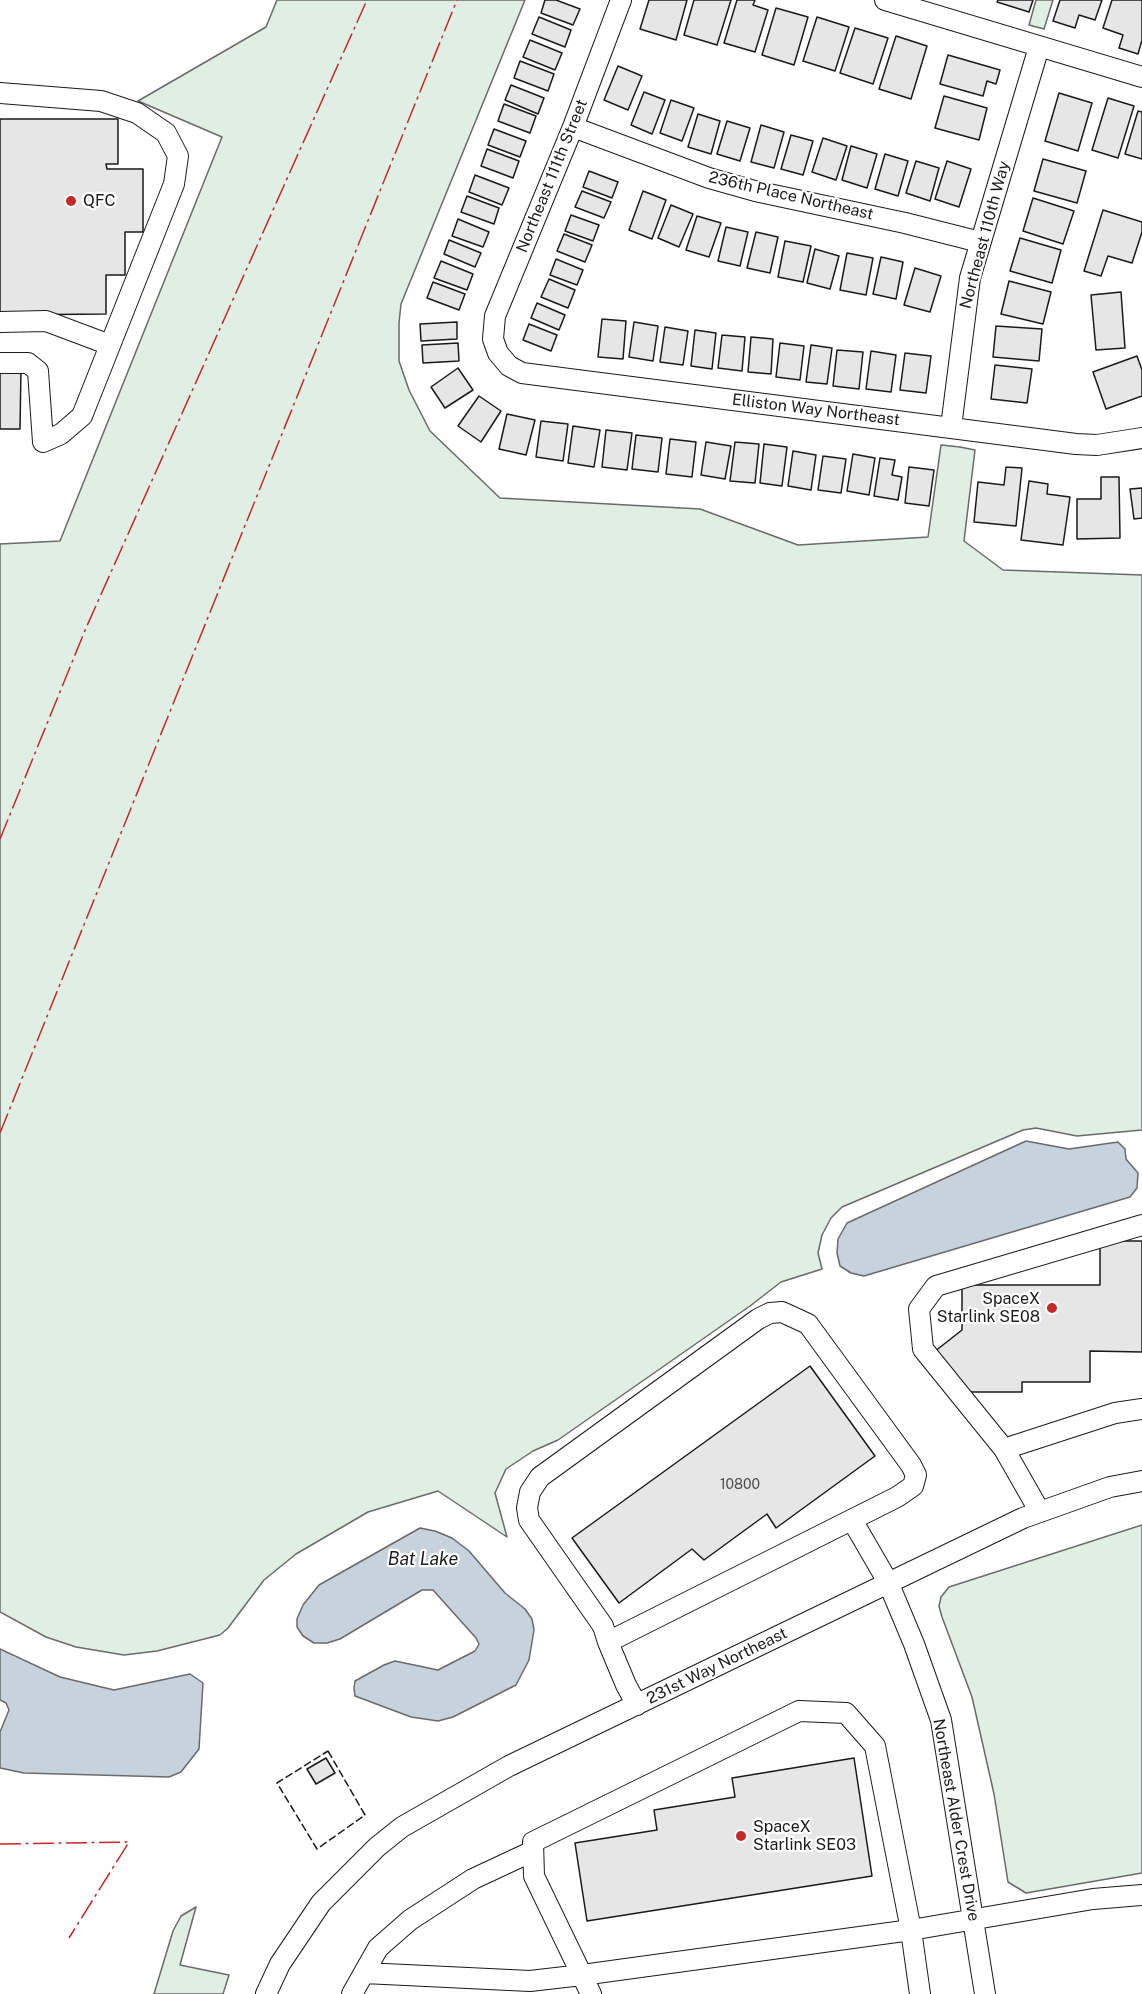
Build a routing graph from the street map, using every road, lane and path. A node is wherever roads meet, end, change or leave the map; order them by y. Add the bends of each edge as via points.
1 (621, 0) edge
2 (885, 0) edge
3 (917, 4) edge
4 (1039, 47) junction
5 (1142, 77) edge
6 (0, 93) edge
7 (573, 127) junction
8 (980, 242) junction
9 (0, 322) edge
10 (110, 345) junction
11 (498, 353) joint
12 (0, 363) edge
13 (951, 427) junction
14 (1142, 438) edge
15 (1142, 1225) edge
16 (1142, 1409) edge
17 (1004, 1449) junction
18 (1142, 1481) edge
19 (1040, 1512) junction
20 (852, 1520) junction
21 (888, 1582) junction
22 (608, 1642) junction
23 (637, 1705) junction
24 (533, 1851) junction
25 (1142, 1895) edge
26 (974, 1920) junction
27 (911, 1930) junction
28 (364, 1973) junction
29 (582, 1976) junction
30 (266, 1994) edge
31 (352, 1994) edge
32 (591, 1994) edge
33 (920, 1994) edge
34 (985, 1994) edge

1 - 7 street, Northeast 111th Street
2 - 3 street
3 - 4 street
4 - 5 street
4 - 8 street, Northeast 110th Way
6 - 10 street via 100,101 137,113 166,133 173,144 178,156 174,184
7 - 8 street, 236th Place Northeast via 755,191
7 - 11 street, Northeast 111th Street via 495,316 493,339
8 - 13 street, Northeast 110th Way via 963,316
9 - 10 street via 46,321
10 - 12 street via 82,416 61,434 43,442 38,371 28,363
11 - 13 street, Elliston Way Northeast via 522,373
13 - 14 street, Elliston Way Northeast via 1076,444
15 - 17 street via 936,1286 919,1310 923,1349
16 - 17 street via 1115,1413
17 - 19 street
18 - 19 street, 231st Way Northeast via 1110,1487
19 - 21 street, 231st Way Northeast
20 - 21 street, Northeast Alder Crest Drive
20 - 22 street
20 - 22 street via 913,1486 916,1475 808,1324 782,1312 770,1313 540,1477 530,1492 529,1520 591,1607
21 - 23 street, 231st Way Northeast
21 - 26 street, Northeast Alder Crest Drive via 940,1720
22 - 23 street
23 - 30 street, 231st Way Northeast via 509,1767 402,1827 376,1847 321,1903 280,1964
24 - 27 street via 533,1842 799,1711 846,1713 875,1746
24 - 28 street via 473,1880 410,1920 378,1948
24 - 29 street via 534,1876
25 - 26 street via 1093,1899
26 - 27 street
26 - 34 street, Northeast Alder Crest Drive
27 - 29 street
27 - 33 street
28 - 29 street via 530,1981
28 - 31 street
29 - 32 street

